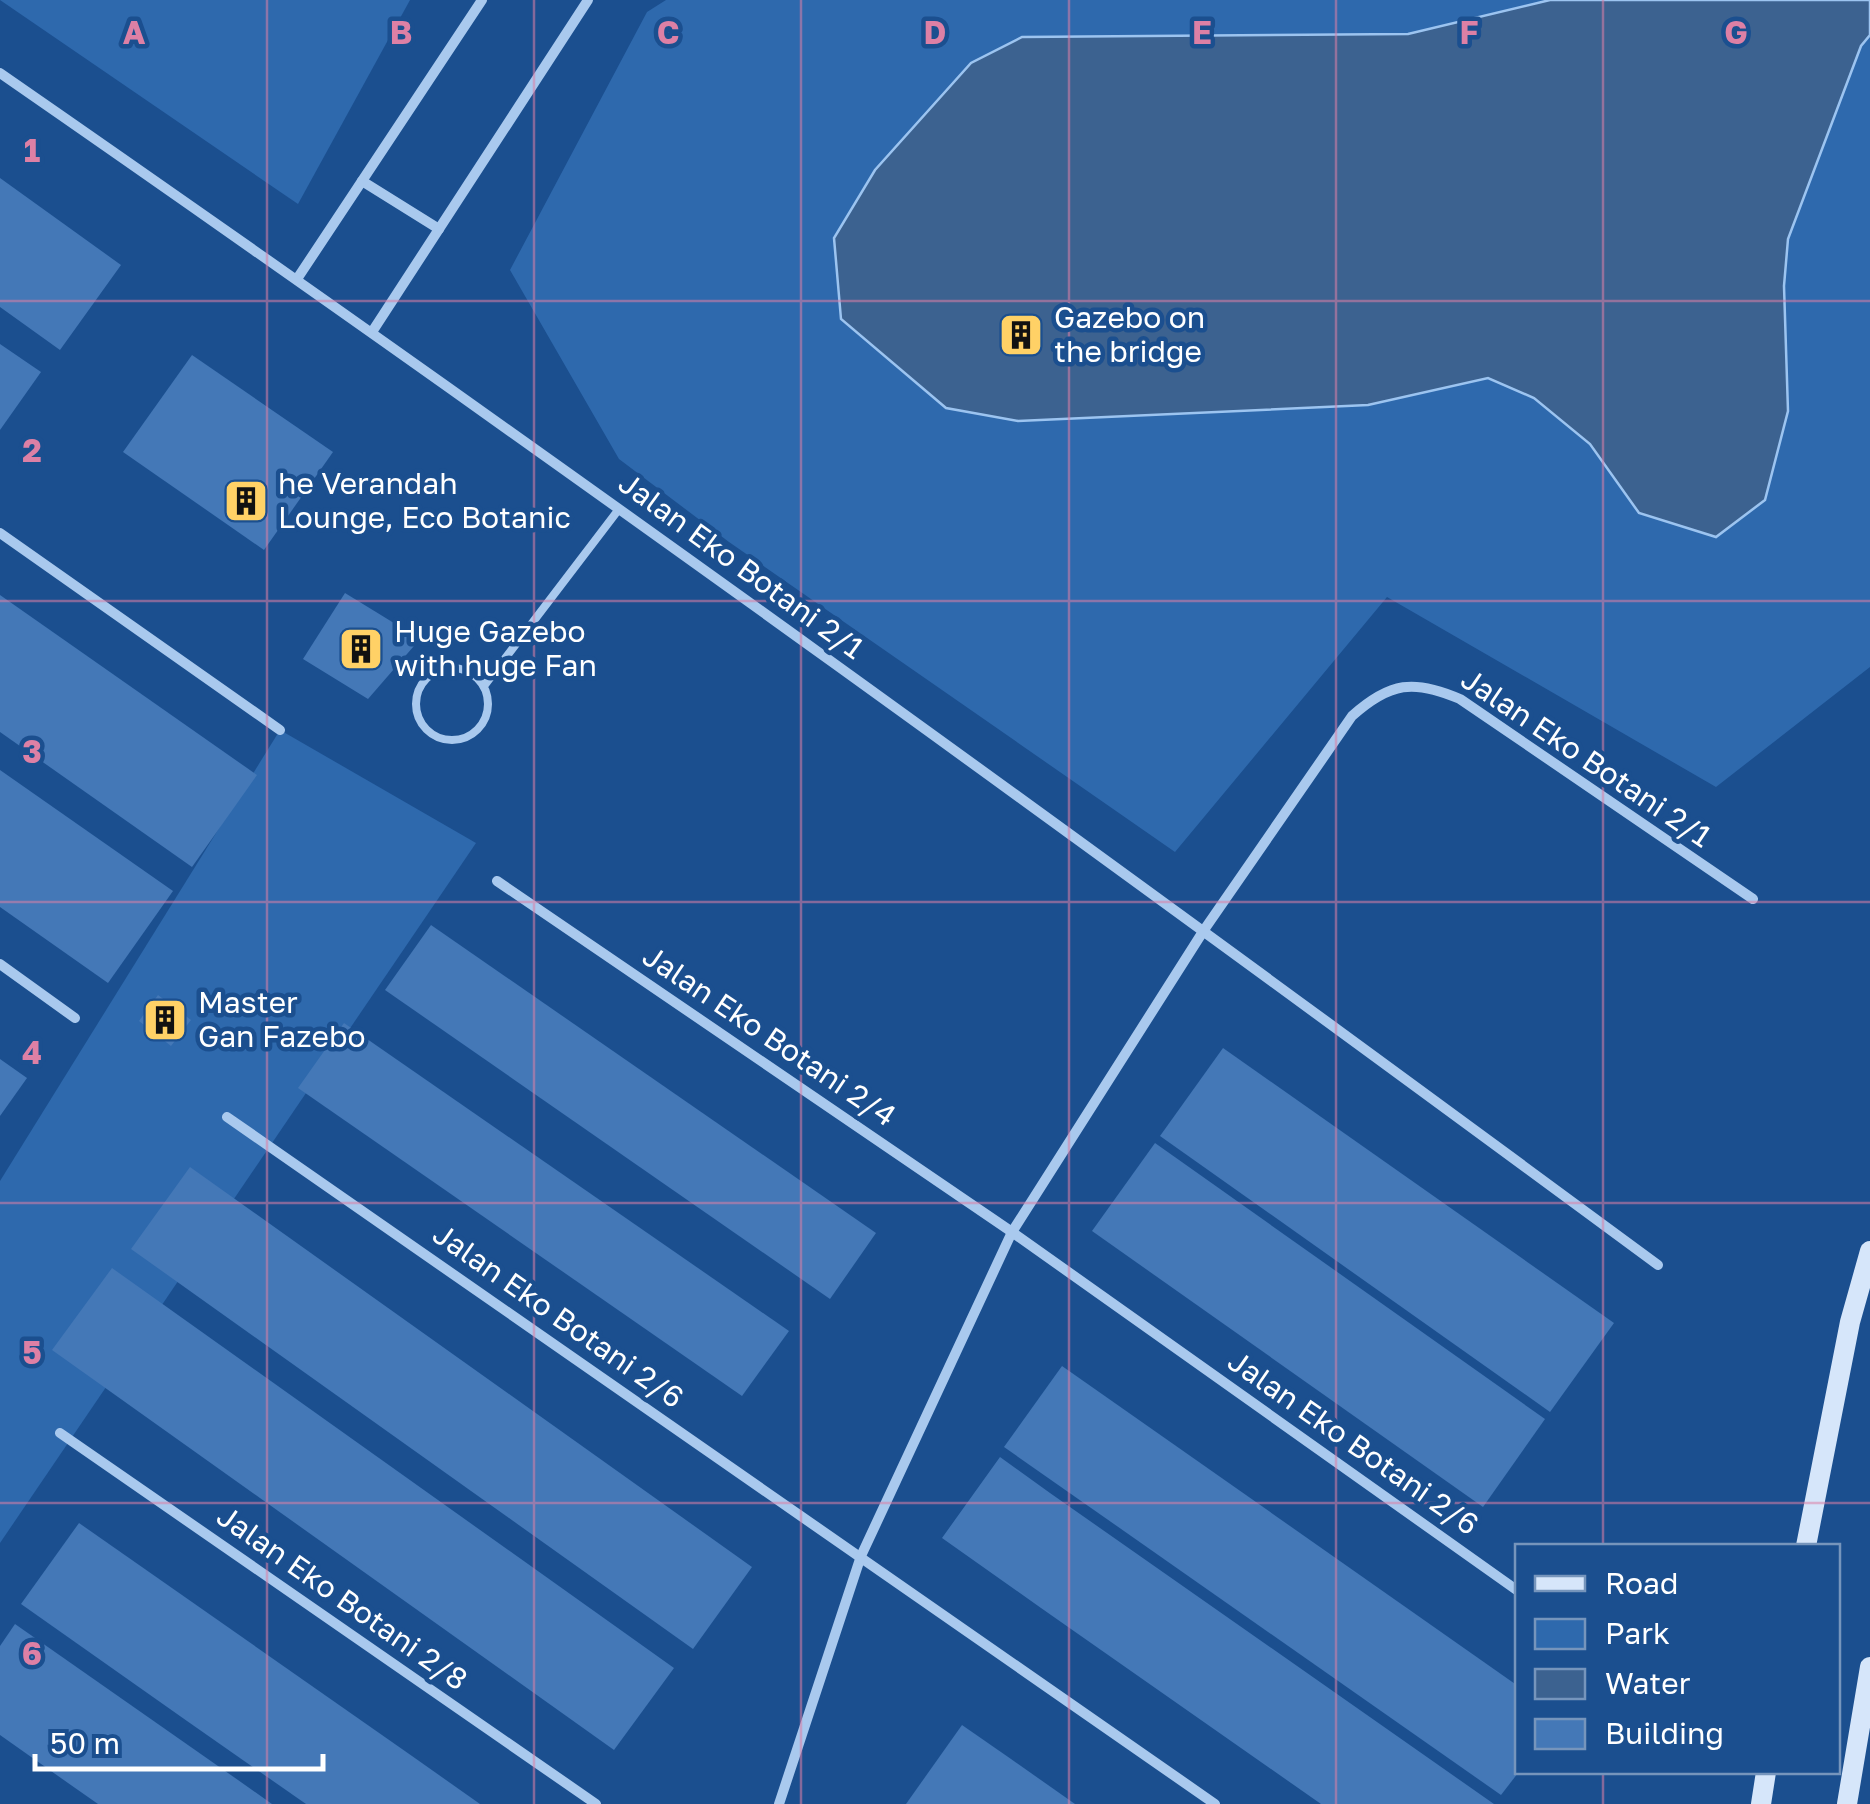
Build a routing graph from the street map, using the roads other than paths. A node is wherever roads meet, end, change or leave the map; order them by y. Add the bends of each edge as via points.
1 (482, 0) edge
2 (588, 0) edge
3 (0, 73) edge
4 (362, 182) junction
5 (439, 229) junction
6 (297, 279) junction
7 (372, 332) junction
8 (620, 510) junction
9 (0, 533) edge
10 (484, 686) junction
11 (280, 730) dead end
12 (498, 880) dead end
13 (1753, 899) dead end
14 (1204, 930) junction
15 (0, 964) edge
16 (75, 1018) dead end
17 (227, 1116) dead end
18 (1012, 1232) junction
19 (1870, 1252) edge
20 (1658, 1265) dead end
21 (60, 1432) dead end
22 (1806, 1544) edge
23 (862, 1556) junction
24 (1515, 1589) edge
25 (1870, 1666) edge
26 (1766, 1774) edge
27 (596, 1804) edge
28 (780, 1804) edge
29 (1216, 1804) edge
30 (1761, 1804) edge
31 (1847, 1804) edge

1 - 4 street
2 - 5 street
3 - 6 street, Jalan Eko Botani 2/1
4 - 5 street
4 - 6 street
5 - 7 street
6 - 7 street, Jalan Eko Botani 2/1
7 - 8 street, Jalan Eko Botani 2/1
8 - 10 lane
8 - 14 street, Jalan Eko Botani 2/1
9 - 11 street
10 - 10 lane via 485,721 468,737 444,740 424,728 415,706 431,674 454,668
12 - 18 street, Jalan Eko Botani 2/4
13 - 14 street, Jalan Eko Botani 2/1 via 1460,698 1433,687 1403,686 1375,696 1352,716
14 - 18 street
14 - 20 street, Jalan Eko Botani 2/1
15 - 16 street
17 - 23 street, Jalan Eko Botani 2/6
18 - 23 street
18 - 24 street, Jalan Eko Botani 2/6
19 - 22 main road
21 - 27 street, Jalan Eko Botani 2/8
23 - 28 street
23 - 29 street
25 - 31 main road
26 - 30 main road

